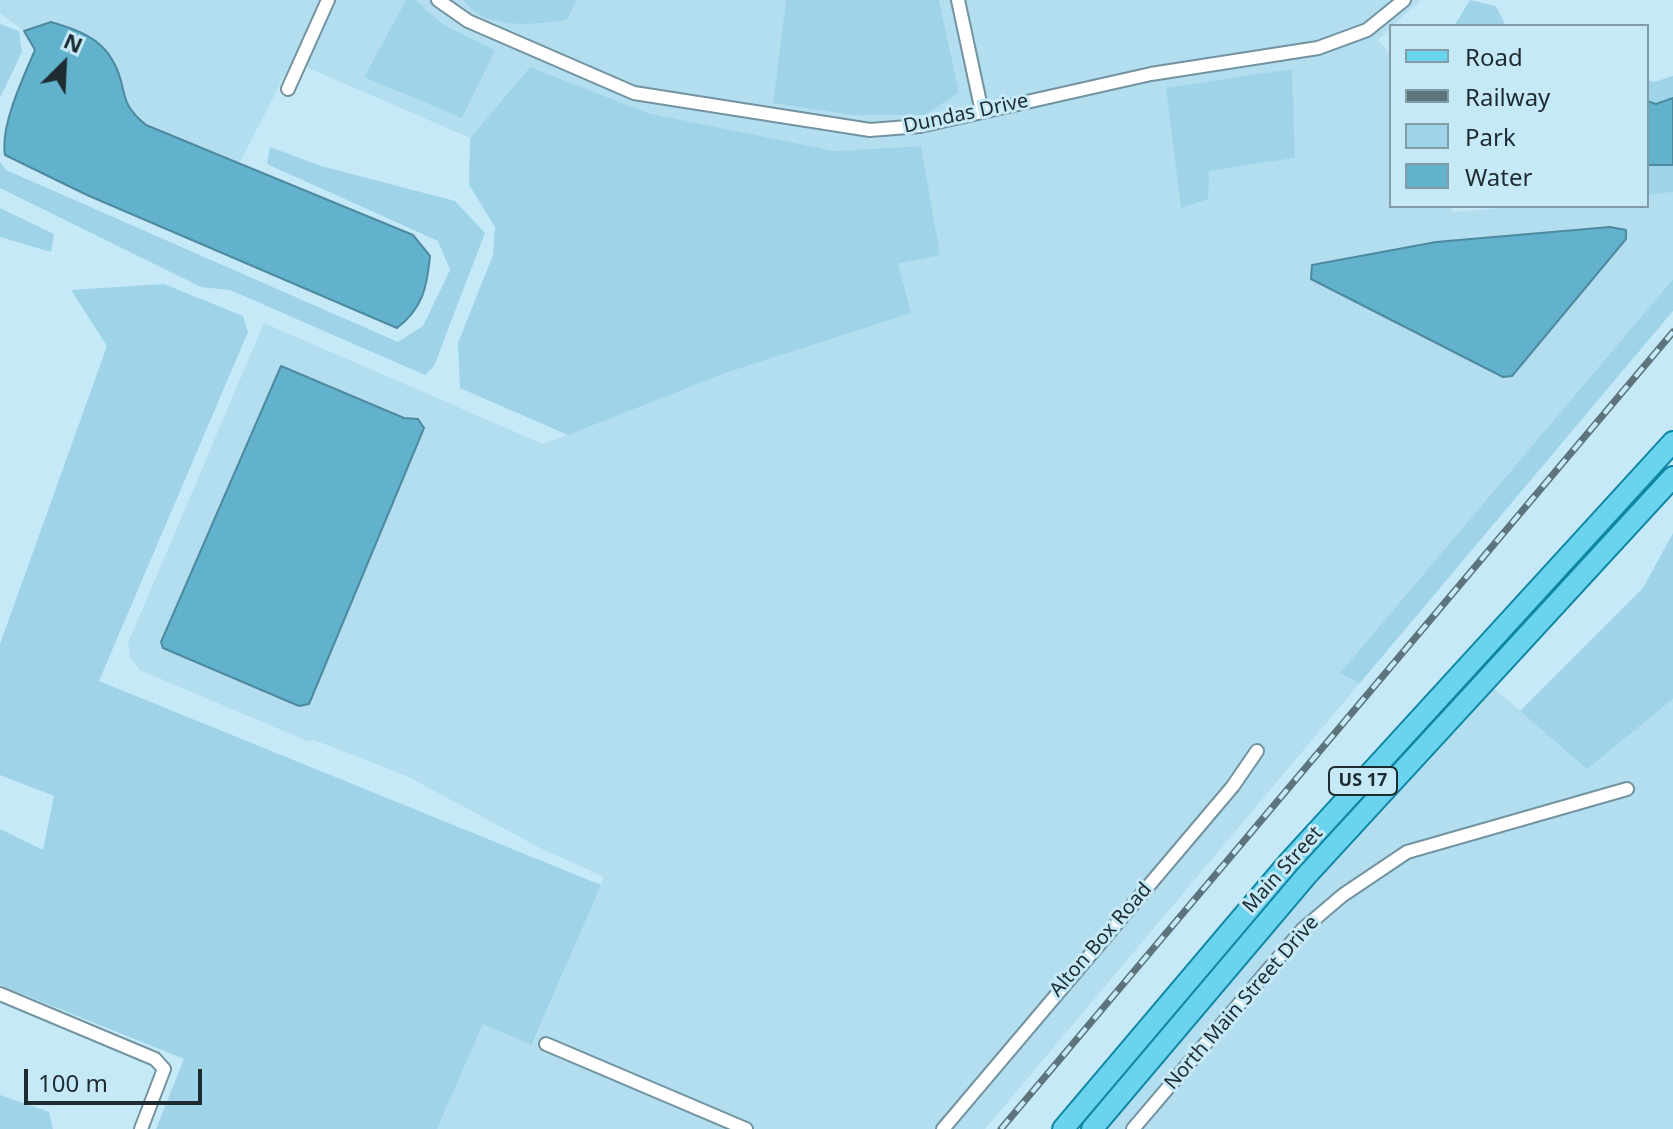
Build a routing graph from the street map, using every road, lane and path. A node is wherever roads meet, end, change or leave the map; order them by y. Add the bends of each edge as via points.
1 (328, 0) edge
2 (438, 0) edge
3 (958, 0) edge
4 (1404, 0) edge
5 (288, 89) dead end
6 (982, 112) junction
7 (1673, 442) edge
8 (1673, 477) edge
9 (1623, 499) junction
10 (1640, 515) junction
11 (1257, 751) dead end
12 (1627, 789) dead end
13 (0, 994) edge
14 (546, 1044) dead end
15 (141, 1129) edge
16 (746, 1129) edge
17 (943, 1129) edge
18 (1063, 1129) edge
19 (1092, 1129) edge
20 (1133, 1129) edge

1 - 5 street
2 - 6 street, Dundas Drive via 468,21 650,97 870,130
3 - 6 street
4 - 6 street, Dundas Drive via 1383,20 1337,43 1151,74
7 - 9 main road, Main Street / US 17
8 - 10 main road, Main Street / US 17
9 - 10 street
9 - 18 main road, Main Street / US 17 via 1289,862
10 - 19 main road, Main Street / US 17 via 1306,876
11 - 17 street, Alton Box Road
12 - 20 street, North Main Street Drive via 1407,852 1343,895 1303,929
13 - 15 street via 155,1059 164,1069
14 - 16 street

